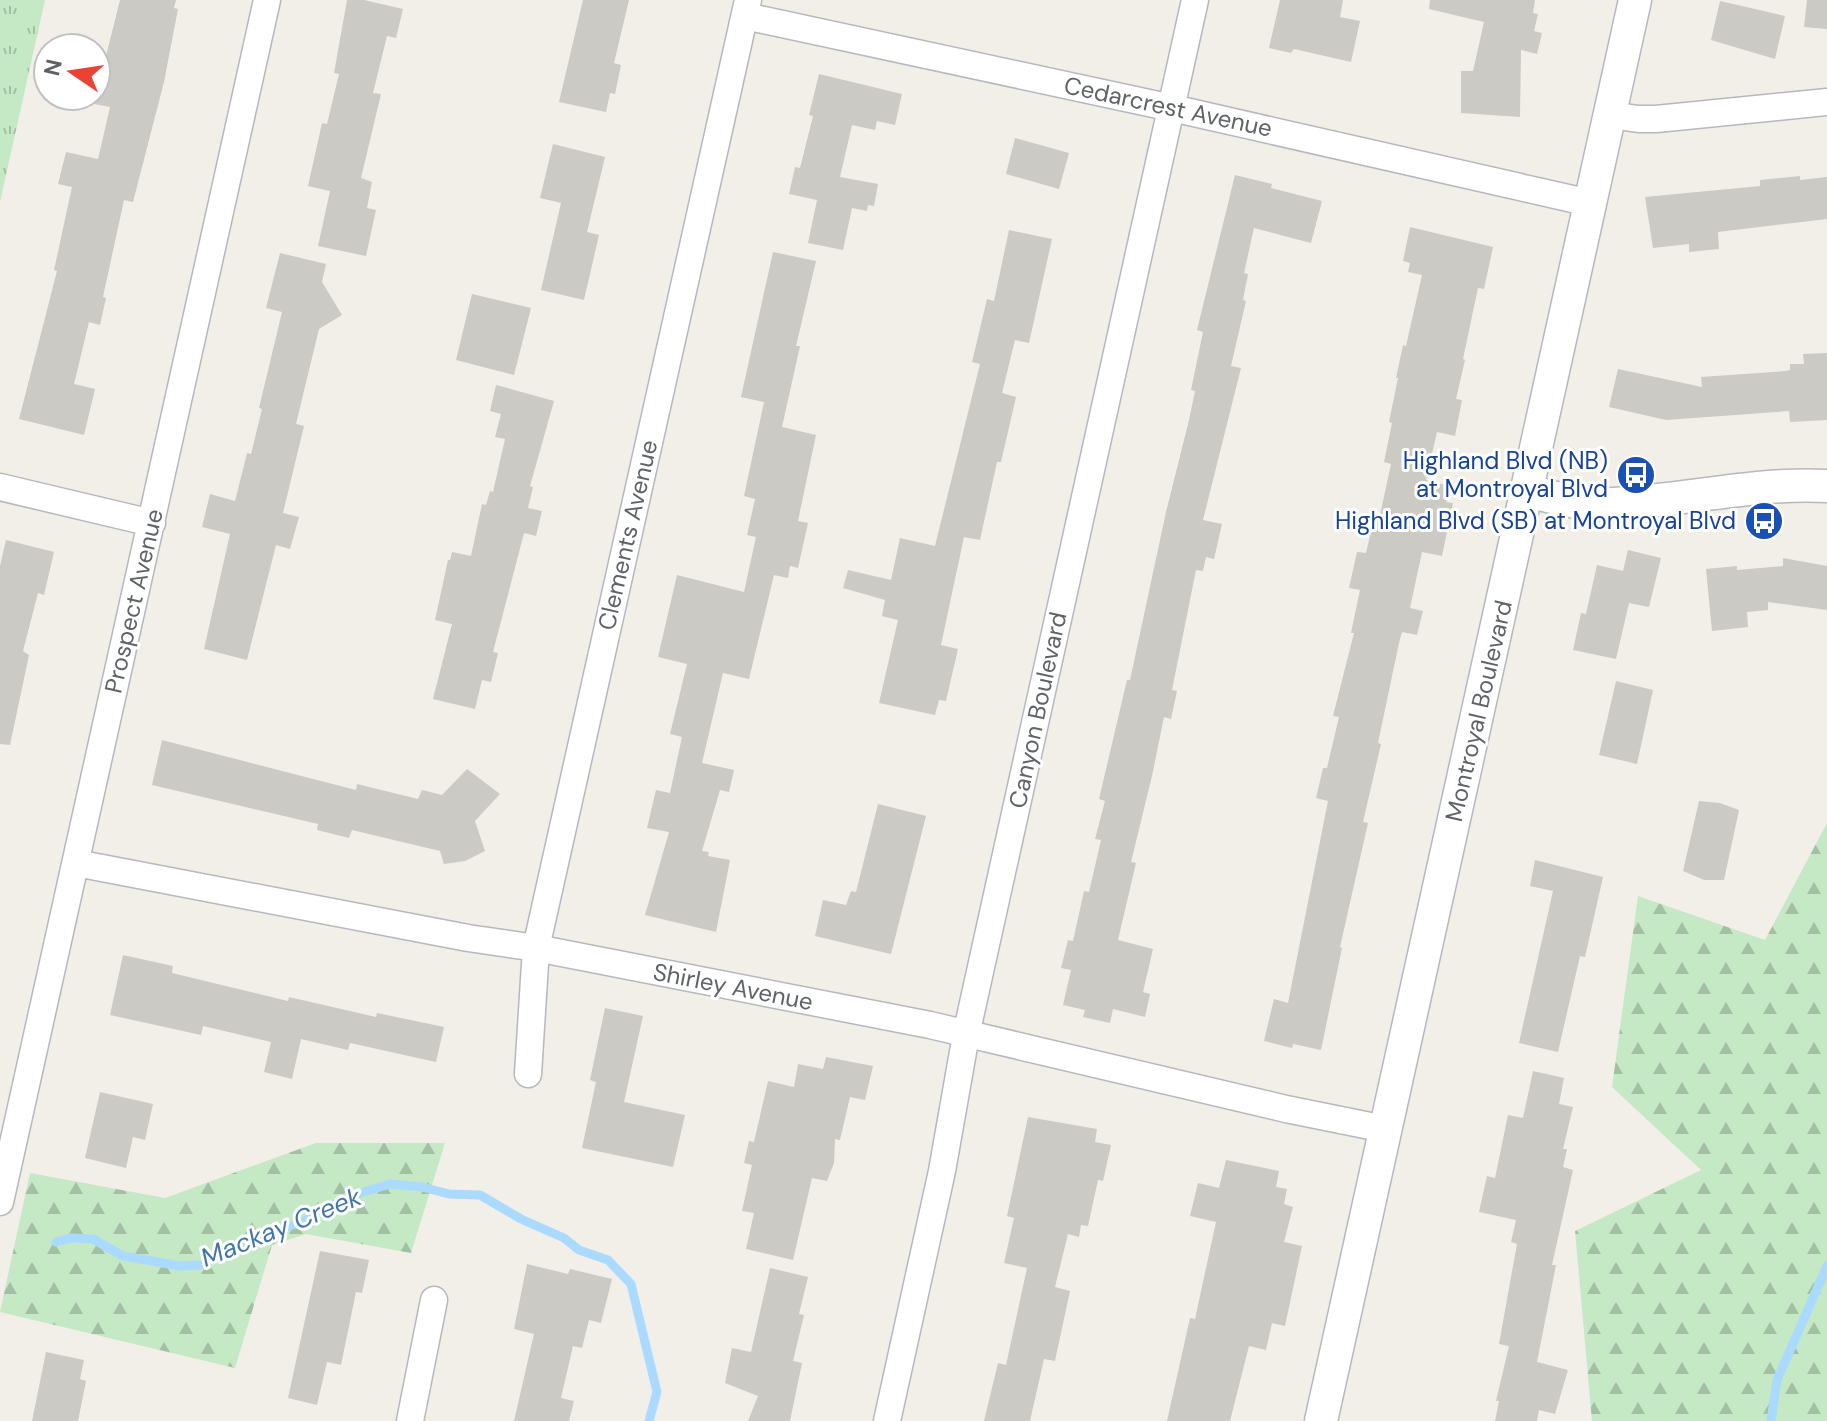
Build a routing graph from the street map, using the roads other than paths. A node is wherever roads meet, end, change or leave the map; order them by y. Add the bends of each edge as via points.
1 (267, 0) edge
2 (1195, 0) edge
3 (1635, 0) edge
4 (746, 8) edge
5 (1827, 102) edge
6 (1172, 108) junction
7 (1611, 115) junction
8 (1590, 203) junction
9 (1827, 486) edge
10 (0, 487) edge
11 (1528, 491) junction
12 (152, 523) junction
13 (76, 863) junction
14 (536, 948) junction
15 (966, 1035) junction
16 (528, 1074) dead end
17 (1385, 1129) junction
18 (0, 1202) edge
19 (434, 1300) dead end
20 (410, 1421) edge
21 (887, 1421) edge
22 (1321, 1421) edge

1 - 12 street, Prospect Avenue
2 - 6 street, Canyon Boulevard
3 - 7 street, Montroyal Boulevard
4 - 6 street, Cedarcrest Avenue
4 - 14 street, Clements Avenue
5 - 7 street via 1656,119
6 - 8 street, Cedarcrest Avenue
6 - 15 street, Canyon Boulevard
7 - 8 street, Montroyal Boulevard
8 - 11 street, Montroyal Boulevard
9 - 11 street via 1611,505
10 - 12 street
11 - 17 street, Montroyal Boulevard
12 - 13 street, Prospect Avenue
13 - 14 street, Shirley Avenue
13 - 18 street, Prospect Avenue
14 - 15 street, Shirley Avenue
14 - 16 street, Clements Avenue
15 - 17 street, Shirley Avenue
15 - 21 street, Canyon Boulevard
17 - 22 street, Montroyal Boulevard
19 - 20 street

